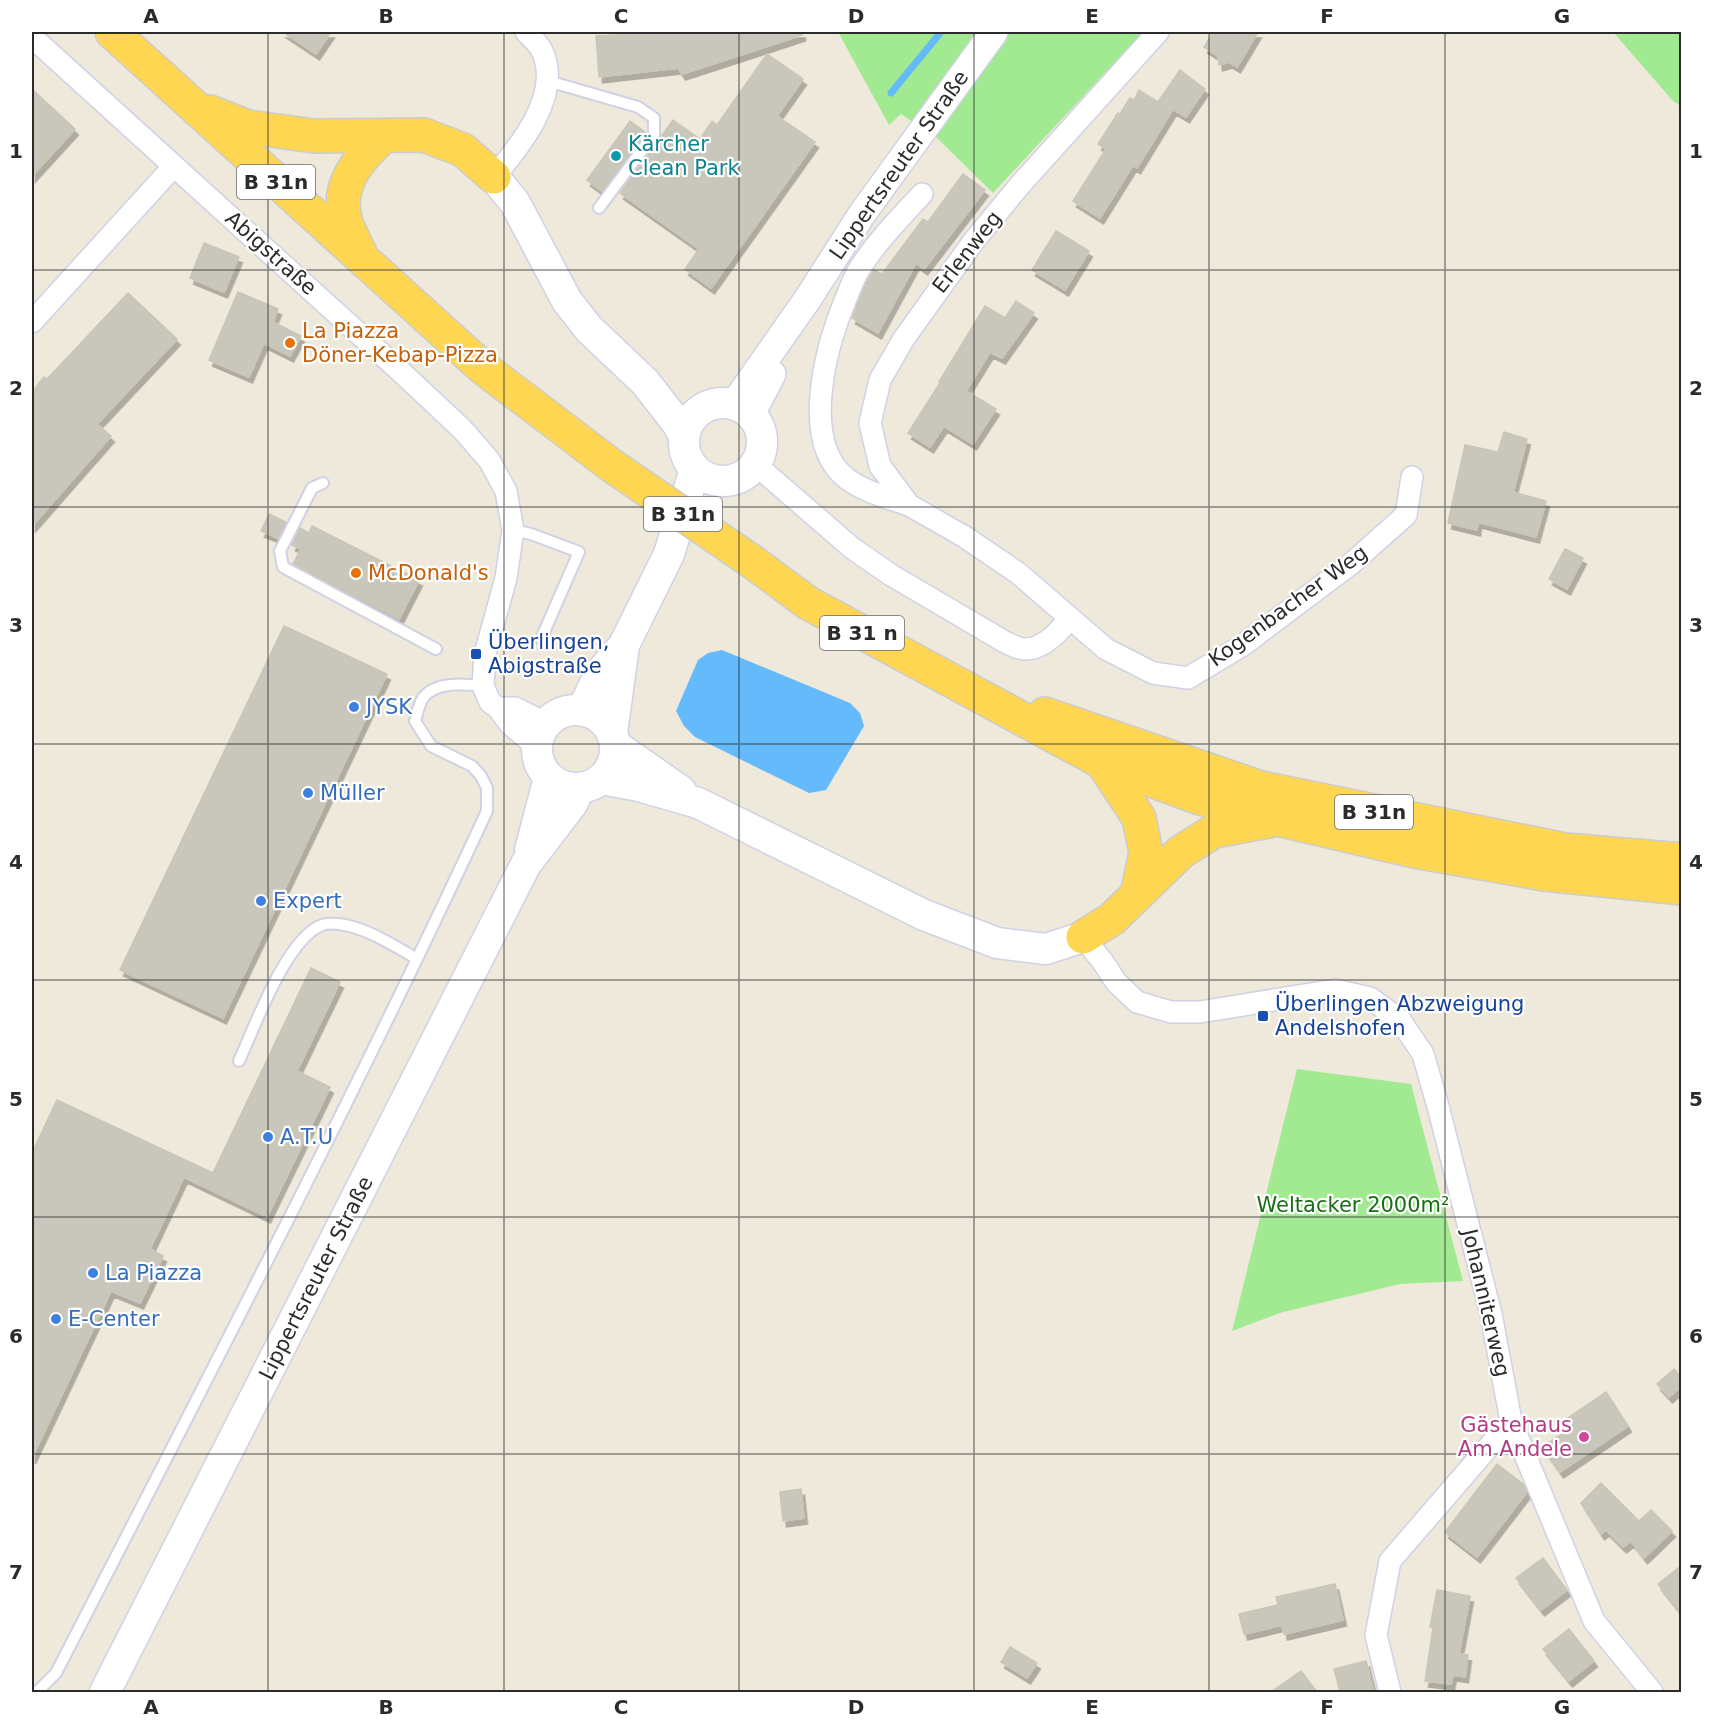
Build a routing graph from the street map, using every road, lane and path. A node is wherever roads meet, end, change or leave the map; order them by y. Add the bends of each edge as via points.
1 (112, 32) edge
2 (526, 32) edge
3 (994, 32) edge
4 (1158, 32) edge
5 (32, 37) edge
6 (548, 81) junction
7 (189, 103) junction
8 (384, 136) junction
9 (174, 166) junction
10 (494, 177) junction
11 (922, 194) dead end
12 (599, 208) dead end
13 (363, 260) junction
14 (32, 322) edge
15 (645, 382) junction
16 (704, 408) junction
17 (742, 409) junction
18 (684, 436) junction
19 (755, 464) junction
20 (695, 469) junction
21 (1412, 477) dead end
22 (724, 481) junction
23 (323, 483) dead end
24 (909, 505) junction
25 (513, 530) junction
26 (669, 554) junction
27 (754, 563) joint
28 (1069, 619) junction
29 (541, 639) dead end
30 (624, 645) junction
31 (436, 649) dead end
32 (483, 686) junction
33 (975, 692) junction
34 (582, 711) junction
35 (542, 735) junction
36 (613, 739) junction
37 (1102, 762) junction
38 (549, 778) junction
39 (591, 784) junction
40 (698, 803) junction
41 (1277, 819) junction
42 (1682, 860) edge
43 (526, 864) junction
44 (1682, 888) edge
45 (1137, 895) junction
46 (1083, 937) junction
47 (416, 958) junction
48 (239, 1061) dead end
49 (1511, 1421) junction
50 (37, 1692) edge
51 (105, 1692) edge
52 (1390, 1692) edge
53 (1652, 1692) edge

1 - 7 highway, B 31n
2 - 6 street via 543,52
3 - 17 street, Lippertsreuter Straße via 862,214 807,300 796,327
4 - 24 street, Erlenweg via 973,242 903,340 880,380 870,423 875,445 880,466
5 - 9 street, Abigstraße
6 - 10 street via 531,127
6 - 12 lane via 638,107 654,118 654,134
7 - 8 highway, B 31n via 248,127 314,136
7 - 13 highway, B 31n
8 - 10 highway, B 31n via 424,135 463,150
8 - 13 highway, B 31n via 361,157 342,192 345,219
9 - 14 street
9 - 25 street, Abigstraße via 462,429 489,460 506,491
10 - 15 main road, B 31n via 515,202 567,301 589,329
11 - 24 street, Erlenweg via 879,241 856,274 838,319 820,396 826,452 846,478 871,492
13 - 27 highway, B 31n, bridge via 482,367 611,465
15 - 16 main road, B 31n via 676,392
15 - 18 main road, B 31n
16 - 17 main road via 723,403
16 - 18 main road via 694,415
17 - 19 main road via 761,433 762,444
18 - 20 main road via 686,454
19 - 22 main road via 736,478
19 - 28 street via 852,548 1005,642 1024,649 1042,644
20 - 22 main road via 711,479
20 - 26 main road
21 - 28 street, Kogenbacher Weg via 1406,515 1352,563 1243,645 1188,678 1153,673 1106,649
22 - 26 main road
23 - 31 lane via 312,488 280,551 283,567
24 - 28 street, Erlenweg via 1018,573
25 - 29 lane via 579,552
25 - 32 street, Abigstraße via 506,578 484,654
26 - 30 main road
27 - 33 highway, B 31 n via 808,603
30 - 34 main road via 600,673
30 - 36 main road
32 - 35 street via 490,702 498,708 515,708
32 - 47 lane via 464,684 429,692 415,721 430,746 472,766 487,788 487,811
33 - 37 highway, B 31n
33 - 42 highway, B 31n via 1261,788 1565,850
34 - 35 main road via 557,716
34 - 36 main road via 599,718
35 - 38 main road via 538,758
36 - 39 main road via 612,764
36 - 40 main road
37 - 41 highway, B 31n via 1200,798
37 - 45 highway, B 31n via 1139,818 1146,853
38 - 39 main road via 569,788
38 - 43 main road, Lippertsreuter Straße
39 - 40 main road via 639,786
39 - 43 main road, Lippertsreuter Straße
40 - 46 main road via 966,933 997,943 1046,949
41 - 44 highway, B 31n via 1414,851 1544,874
41 - 45 highway, B 31n via 1214,831 1181,852
43 - 51 main road, Lippertsreuter Straße
45 - 46 highway via 1112,919
46 - 49 street, Johanniterweg via 1116,982 1137,1002 1171,1012 1200,1012 1335,990 1370,998 1400,1020 1423,1054 1439,1110 1491,1314
47 - 48 lane via 366,932 344,925 323,925 301,940 282,968
47 - 50 lane via 270,1257 57,1673
49 - 52 street via 1390,1561 1376,1635
49 - 53 street, Johanniterweg via 1594,1621

